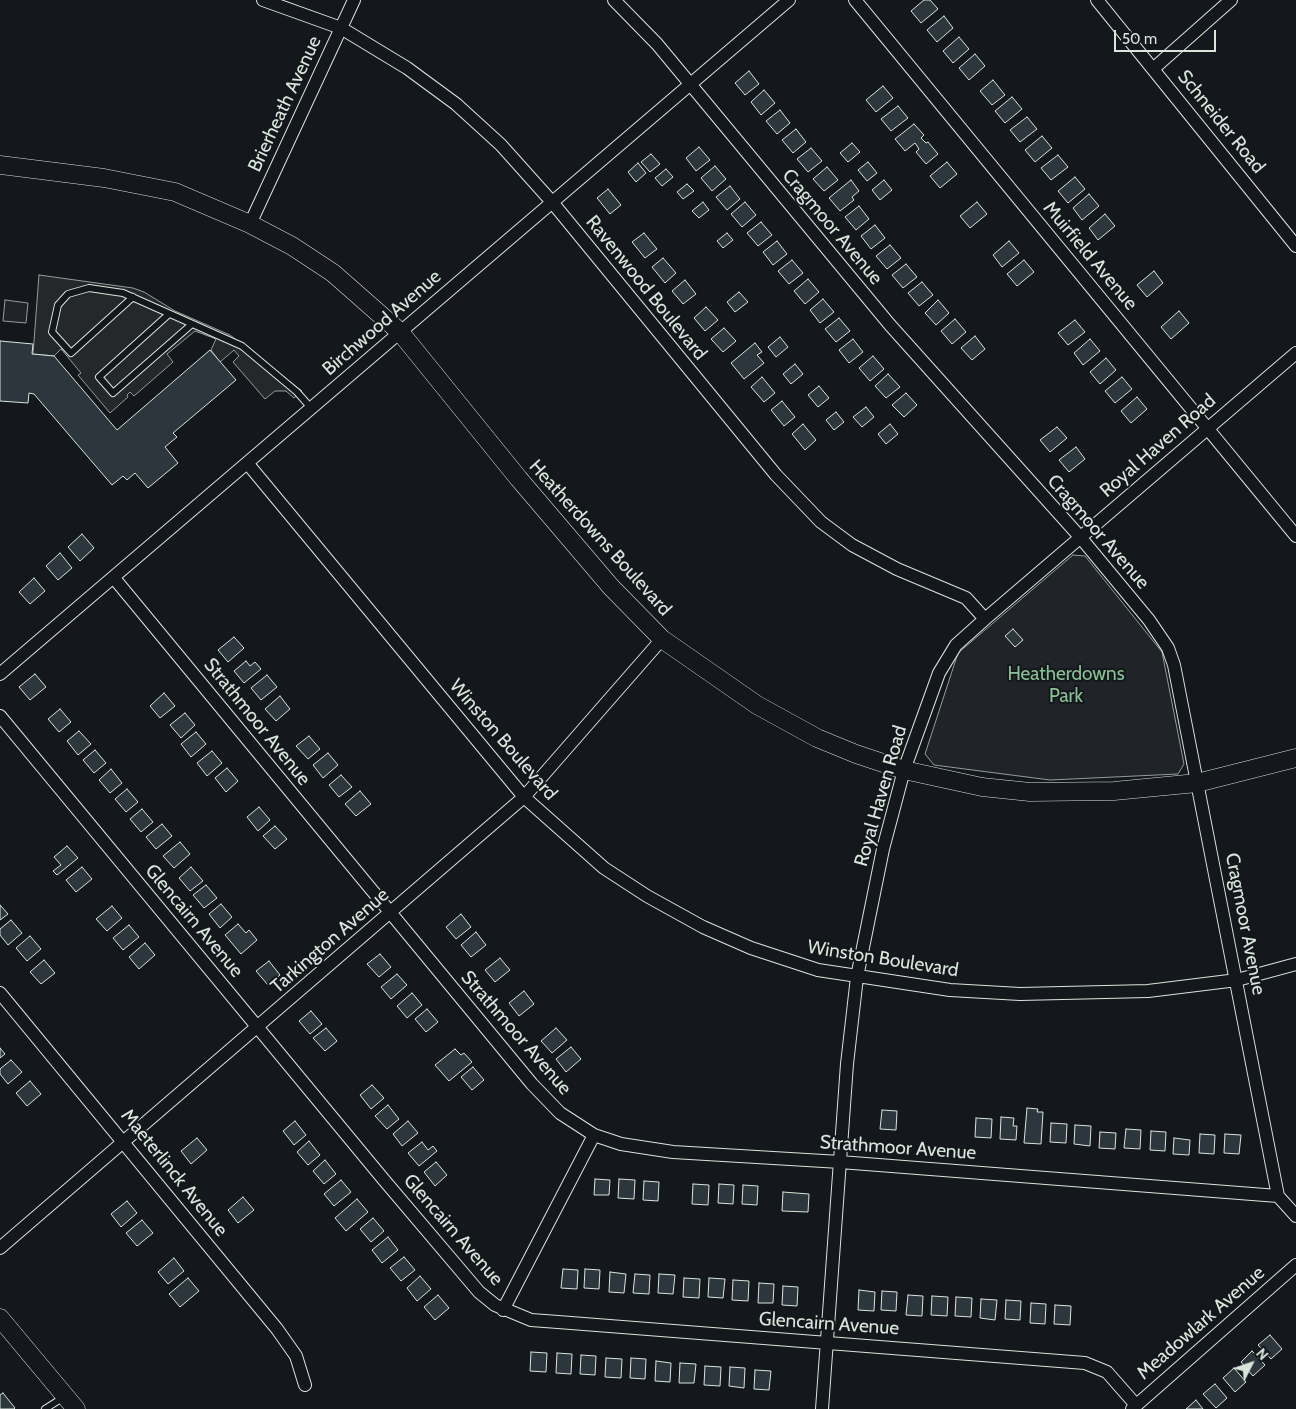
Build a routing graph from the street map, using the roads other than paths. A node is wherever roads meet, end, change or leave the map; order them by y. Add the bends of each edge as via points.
1 (263, 0) edge
2 (354, 0) edge
3 (614, 0) edge
4 (789, 0) edge
5 (855, 0) edge
6 (1097, 0) edge
7 (1231, 0) edge
8 (341, 28) junction
9 (1153, 69) junction
10 (690, 85) junction
11 (0, 165) edge
12 (552, 202) junction
13 (250, 224) junction
14 (1296, 246) edge
15 (133, 297) junction
16 (169, 314) junction
17 (192, 324) junction
18 (400, 332) junction
19 (1296, 353) edge
20 (312, 409) junction
21 (1208, 428) junction
22 (248, 464) junction
23 (1296, 536) edge
24 (1081, 538) junction
25 (114, 578) junction
26 (985, 618) junction
27 (662, 639) junction
28 (0, 674) edge
29 (0, 716) edge
30 (1296, 758) edge
31 (904, 770) junction
32 (1197, 783) junction
33 (524, 797) junction
34 (390, 914) junction
35 (1296, 964) edge
36 (857, 977) junction
37 (1237, 980) junction
38 (0, 993) edge
39 (258, 1027) junction
40 (594, 1135) junction
41 (124, 1141) junction
42 (840, 1162) junction
43 (1278, 1196) junction
44 (1296, 1216) edge
45 (0, 1248) edge
46 (1296, 1265) edge
47 (503, 1310) junction
48 (0, 1318) edge
49 (827, 1342) junction
50 (305, 1385) dead end
51 (70, 1403) edge
52 (1134, 1407) edge
53 (45, 1409) edge
54 (822, 1409) edge

1 - 8 street, Ravenwood Boulevard
2 - 8 street, Brierheath Avenue
3 - 10 street, Cragmoor Avenue via 657,44
4 - 10 street, Birchwood Avenue
5 - 21 street, Muirfield Avenue
6 - 9 street, Schneider Road
7 - 9 street
8 - 12 street, Ravenwood Boulevard via 407,68 456,104 501,145
8 - 13 street, Brierheath Avenue
9 - 14 street, Schneider Road
10 - 12 street, Birchwood Avenue
10 - 24 street, Cragmoor Avenue via 890,325
11 - 13 street, Heatherdowns Boulevard via 104,178 175,192
12 - 18 street, Birchwood Avenue
12 - 26 street, Ravenwood Boulevard via 776,475 821,522 852,545 897,570 966,598
13 - 18 street, Heatherdowns Boulevard via 292,246 332,273
15 - 15 lane via 71,354 52,332 58,305 68,294 89,288 123,292
15 - 16 lane
16 - 17 lane
16 - 17 lane via 99,376 113,393
17 - 20 lane via 242,346 297,392
18 - 20 street, Birchwood Avenue
18 - 27 street, Heatherdowns Boulevard via 599,573
19 - 21 street, Royal Haven Road
20 - 22 street, Birchwood Avenue
21 - 23 street, Muirfield Avenue
21 - 24 street, Royal Haven Road
22 - 25 street, Birchwood Avenue
22 - 33 street, Winston Boulevard
24 - 26 street, Royal Haven Road
24 - 32 street, Cragmoor Avenue via 1168,648
25 - 28 street, Birchwood Avenue
25 - 34 street, Strathmoor Avenue
26 - 31 street, Royal Haven Road via 956,645 939,673
27 - 31 street, Heatherdowns Boulevard via 713,677 818,738
27 - 33 street, Tarkington Avenue
29 - 39 street, Glencairn Avenue
30 - 32 street, Heatherdowns Boulevard
31 - 32 street, Heatherdowns Boulevard via 982,787 1030,792 1114,791
31 - 36 street, Royal Haven Road via 883,849
32 - 37 street, Cragmoor Avenue
33 - 34 street, Tarkington Avenue
33 - 36 street, Winston Boulevard via 604,868 703,927 784,960
34 - 39 street, Tarkington Avenue
34 - 40 street, Strathmoor Avenue via 532,1084 560,1113
35 - 37 street, Winston Boulevard
36 - 37 street, Winston Boulevard via 950,990 1020,994 1148,991
36 - 42 street, Royal Haven Road
37 - 43 street, Cragmoor Avenue
38 - 41 street, Maeterlinck Avenue
39 - 41 street, Tarkington Avenue
39 - 47 street, Glencairn Avenue via 473,1285
40 - 42 street, Strathmoor Avenue via 621,1144 673,1152
40 - 47 street
41 - 45 street, Tarkington Avenue
41 - 50 street, Maeterlinck Avenue via 288,1344 296,1356
42 - 43 street, Strathmoor Avenue
42 - 49 street, Royal Haven Road
43 - 44 street
46 - 52 street, Meadowlark Avenue
47 - 49 street, Glencairn Avenue via 531,1320
48 - 51 street
49 - 52 street, Glencairn Avenue via 1085,1363 1107,1372
49 - 54 street, Royal Haven Road
51 - 53 lane

